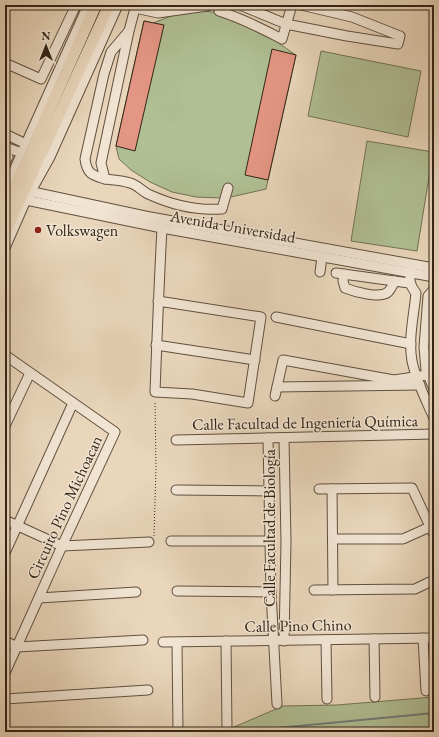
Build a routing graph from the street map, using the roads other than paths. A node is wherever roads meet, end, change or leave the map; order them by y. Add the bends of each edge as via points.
1 (76, 5) edge
2 (88, 5) edge
3 (96, 5) edge
4 (109, 5) edge
5 (118, 5) edge
6 (240, 5) edge
7 (292, 5) edge
8 (301, 5) edge
9 (137, 6) edge
10 (206, 6) edge
11 (220, 8) edge
12 (286, 24) junction
13 (129, 31) junction
14 (5, 63) edge
15 (62, 71) junction
16 (5, 134) edge
17 (26, 144) junction
18 (5, 147) edge
19 (22, 153) junction
20 (5, 155) edge
21 (5, 162) edge
22 (105, 179) junction
23 (228, 188) dead end
24 (16, 190) edge
25 (5, 209) edge
26 (162, 228) junction
27 (5, 232) edge
28 (5, 248) edge
29 (322, 257) junction
30 (370, 266) junction
31 (411, 268) junction
32 (434, 268) edge
33 (320, 272) dead end
34 (434, 277) edge
35 (368, 278) junction
36 (395, 281) junction
37 (409, 283) junction
38 (434, 289) edge
39 (158, 301) junction
40 (276, 317) dead end
41 (156, 342) junction
42 (411, 344) junction
43 (5, 355) edge
44 (255, 360) junction
45 (30, 372) junction
46 (429, 372) edge
47 (418, 381) junction
48 (394, 383) junction
49 (434, 389) edge
50 (73, 403) junction
51 (434, 418) edge
52 (5, 426) edge
53 (434, 434) edge
54 (268, 438) junction
55 (284, 438) junction
56 (176, 440) dead end
57 (318, 489) dead end
58 (332, 489) junction
59 (176, 490) dead end
60 (269, 491) junction
61 (5, 520) edge
62 (17, 526) junction
63 (433, 529) edge
64 (333, 540) junction
65 (171, 541) dead end
66 (270, 541) junction
67 (149, 542) road end
68 (62, 546) junction
69 (5, 552) edge
70 (434, 580) edge
71 (314, 590) dead end
72 (333, 590) junction
73 (136, 592) dead end
74 (177, 592) dead end
75 (271, 592) junction
76 (39, 598) junction
77 (423, 638) junction
78 (434, 638) edge
79 (374, 639) junction
80 (143, 640) dead end
81 (326, 640) junction
82 (5, 641) edge
83 (226, 641) junction
84 (273, 641) junction
85 (284, 641) junction
86 (163, 642) dead end
87 (177, 643) junction
88 (17, 647) junction
89 (5, 673) edge
90 (430, 679) edge
91 (148, 690) dead end
92 (426, 691) dead end
93 (375, 697) dead end
94 (327, 699) dead end
95 (5, 700) edge
96 (277, 704) dead end
97 (227, 730) dead end
98 (178, 732) edge

1 - 14 street via 41,79
2 - 15 street
3 - 15 main road
4 - 24 main road
5 - 24 street via 50,157
6 - 12 street
7 - 12 street
8 - 12 street via 352,17 400,36 398,44
9 - 10 street via 158,13
9 - 13 street
10 - 11 street
11 - 12 street via 282,39
13 - 22 street via 101,163
13 - 22 street via 111,52 85,159 86,167 91,174
15 - 17 street
15 - 24 main road
16 - 17 street
17 - 19 street
18 - 19 street
19 - 24 street
20 - 21 street via 8,157
22 - 23 street via 131,183 169,203 214,210 222,209
24 - 25 main road
24 - 26 street, Avenida Universidad
24 - 27 main road
24 - 28 street
24 - 31 street, Avenida Universidad
26 - 29 street, Avenida Universidad
26 - 39 street
29 - 30 street, Avenida Universidad
29 - 33 street
30 - 31 street, Avenida Universidad
30 - 35 street
31 - 32 street, Avenida Universidad
31 - 34 street, Avenida Universidad
31 - 37 street
35 - 36 street
35 - 36 street via 340,274 345,288 376,296 389,291
36 - 37 street
37 - 42 street via 416,293
38 - 46 street via 428,296 424,347
39 - 41 street
39 - 44 street via 261,317
40 - 42 street
41 - 44 street
41 - 44 street via 155,392 192,394 248,403
42 - 47 street
43 - 45 street, Circuito Pino Michoacan
45 - 50 street, Circuito Pino Michoacan
45 - 52 street
46 - 47 street
46 - 49 street
47 - 48 street
47 - 51 street
48 - 48 street via 276,392 283,360
50 - 62 street
50 - 68 street, Circuito Pino Michoacan via 115,432
53 - 55 street, Calle Facultad de Ingenierίa Quίmica
54 - 55 street, Calle Facultad de Ingenierίa Quίmica
54 - 56 street, Calle Facultad de Ingenierίa Quίmica
54 - 60 street, Calle Facultad de Biología
55 - 85 street, Calle Facultad de Biología
57 - 58 street
58 - 63 street via 412,488
58 - 64 street
59 - 60 street
60 - 66 street, Calle Facultad de Biología
61 - 62 street
62 - 68 street
62 - 69 street
63 - 64 street via 403,539
64 - 72 street
65 - 66 street
66 - 75 street, Calle Facultad de Biología
67 - 68 street
68 - 76 street, Circuito Pino Michoacan
70 - 72 street via 415,589
71 - 72 street
73 - 76 street
74 - 75 street
75 - 84 street, Calle Facultad de Biología
76 - 88 street, Circuito Pino Michoacan
77 - 78 street, Calle Pino Chino
77 - 79 street, Calle Pino Chino
77 - 90 street
79 - 81 street, Calle Pino Chino
79 - 93 street
80 - 88 street
81 - 85 street, Calle Pino Chino
81 - 94 street
82 - 88 street
83 - 84 street, Calle Pino Chino
83 - 87 street, Calle Pino Chino
83 - 97 street
84 - 85 street, Calle Pino Chino
84 - 96 street, Calle Facultad de Biología
86 - 87 street, Calle Pino Chino
87 - 98 street
88 - 89 street, Circuito Pino Michoacan
90 - 92 street
91 - 95 street

